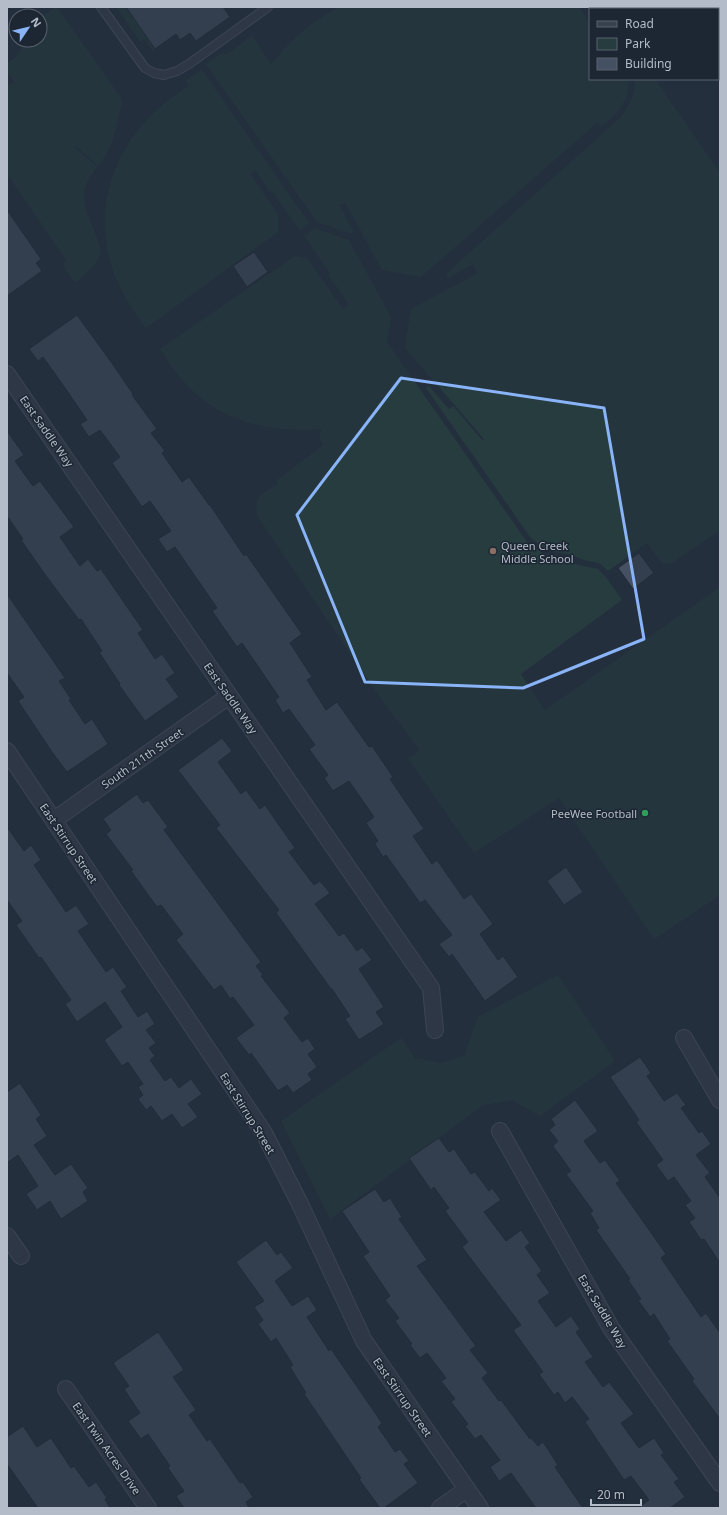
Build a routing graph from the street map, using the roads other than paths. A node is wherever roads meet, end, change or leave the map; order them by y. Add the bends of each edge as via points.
1 (101, 7) edge
2 (268, 7) edge
3 (7, 374) edge
4 (230, 696) junction
5 (7, 751) edge
6 (54, 820) junction
7 (435, 1030) dead end
8 (684, 1038) dead end
9 (720, 1100) edge
10 (500, 1131) dead end
11 (7, 1236) edge
12 (21, 1256) dead end
13 (66, 1389) dead end
14 (720, 1483) edge
15 (467, 1489) junction
16 (148, 1508) edge
17 (440, 1508) edge
18 (480, 1508) edge

1 - 2 lane via 140,63 154,74 164,75 189,64
3 - 4 street, East Saddle Way
4 - 6 street, South 211th Street
4 - 7 street, East Saddle Way via 431,988
5 - 6 street, East Stirrup Street
6 - 15 street, East Stirrup Street via 264,1133 364,1341
8 - 9 street
10 - 14 street, East Saddle Way via 611,1328
11 - 12 street
13 - 16 street, East Twin Acres Drive
15 - 17 street
15 - 18 street, East Stirrup Street

